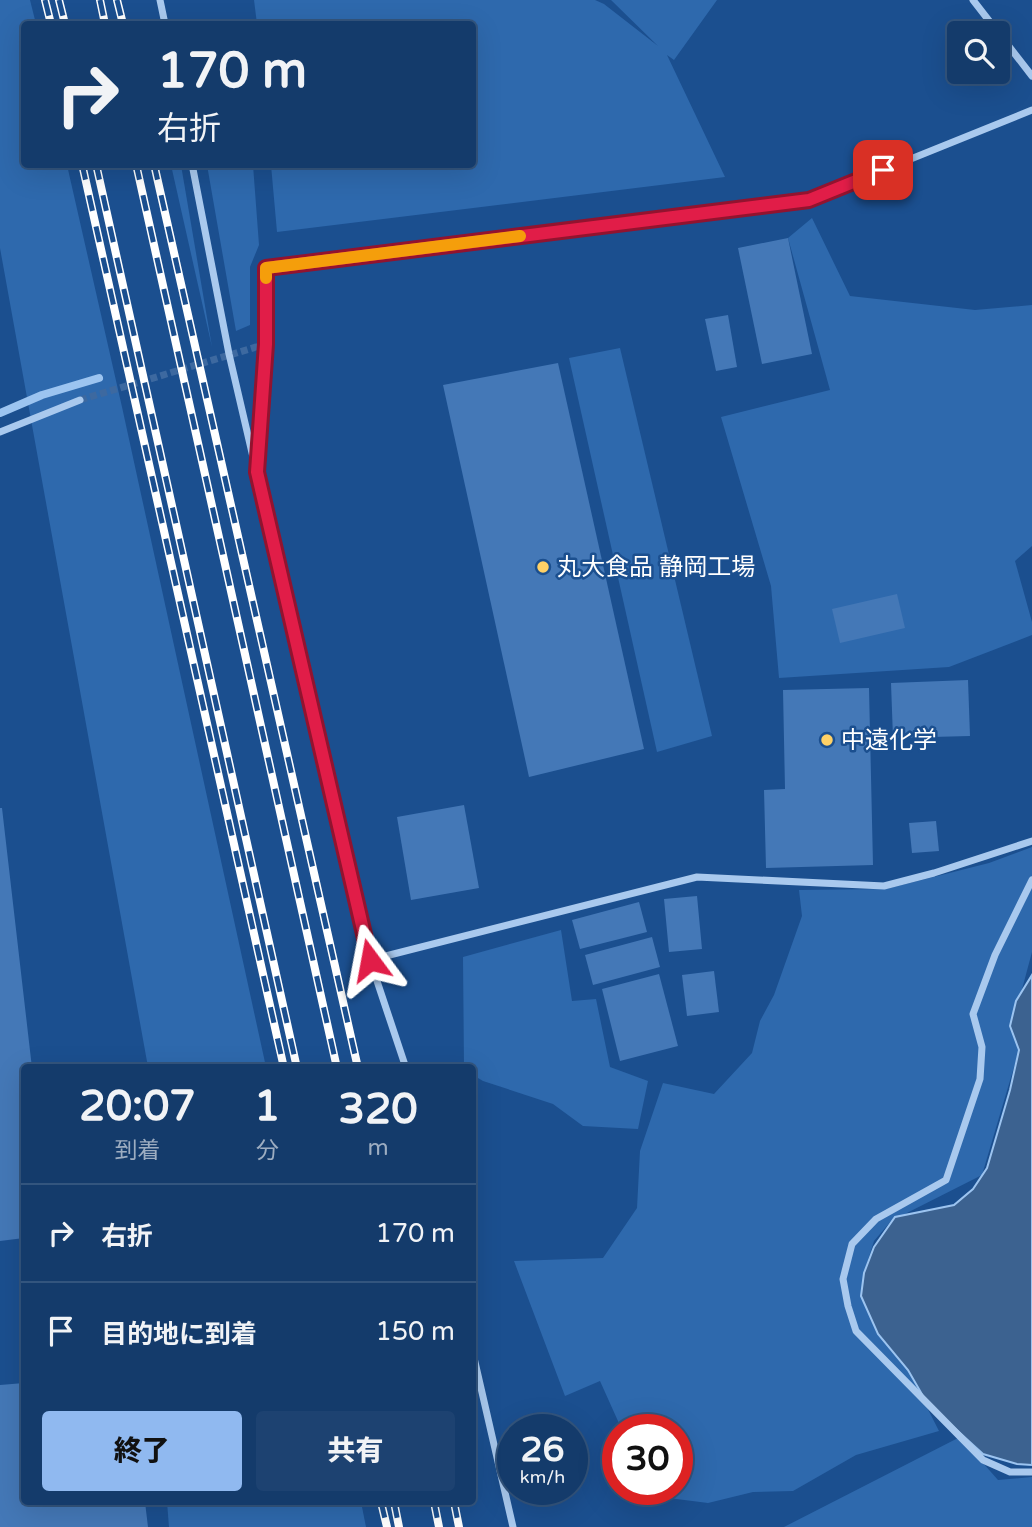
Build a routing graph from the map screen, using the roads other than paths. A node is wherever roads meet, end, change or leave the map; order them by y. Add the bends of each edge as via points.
1 (160, 0) edge
2 (973, 0) edge
3 (164, 21) edge
4 (1032, 76) edge
5 (1032, 110) edge
6 (193, 168) edge
7 (80, 400) tunnel mouth
8 (0, 432) edge
9 (257, 472) junction
10 (1032, 841) edge
11 (1032, 880) edge
12 (370, 960) junction
13 (405, 1064) edge
14 (476, 1366) edge
15 (1032, 1472) edge
16 (513, 1527) edge

1 - 3 street
2 - 4 street
5 - 9 street via 809,200 266,268
6 - 9 street
7 - 8 street
9 - 12 street
10 - 12 street via 884,886 697,877
11 - 15 street via 995,955 974,1014 982,1047 980,1079 946,1180 876,1219 852,1244 843,1279 856,1331 983,1460 1010,1472
12 - 13 street
14 - 16 street

